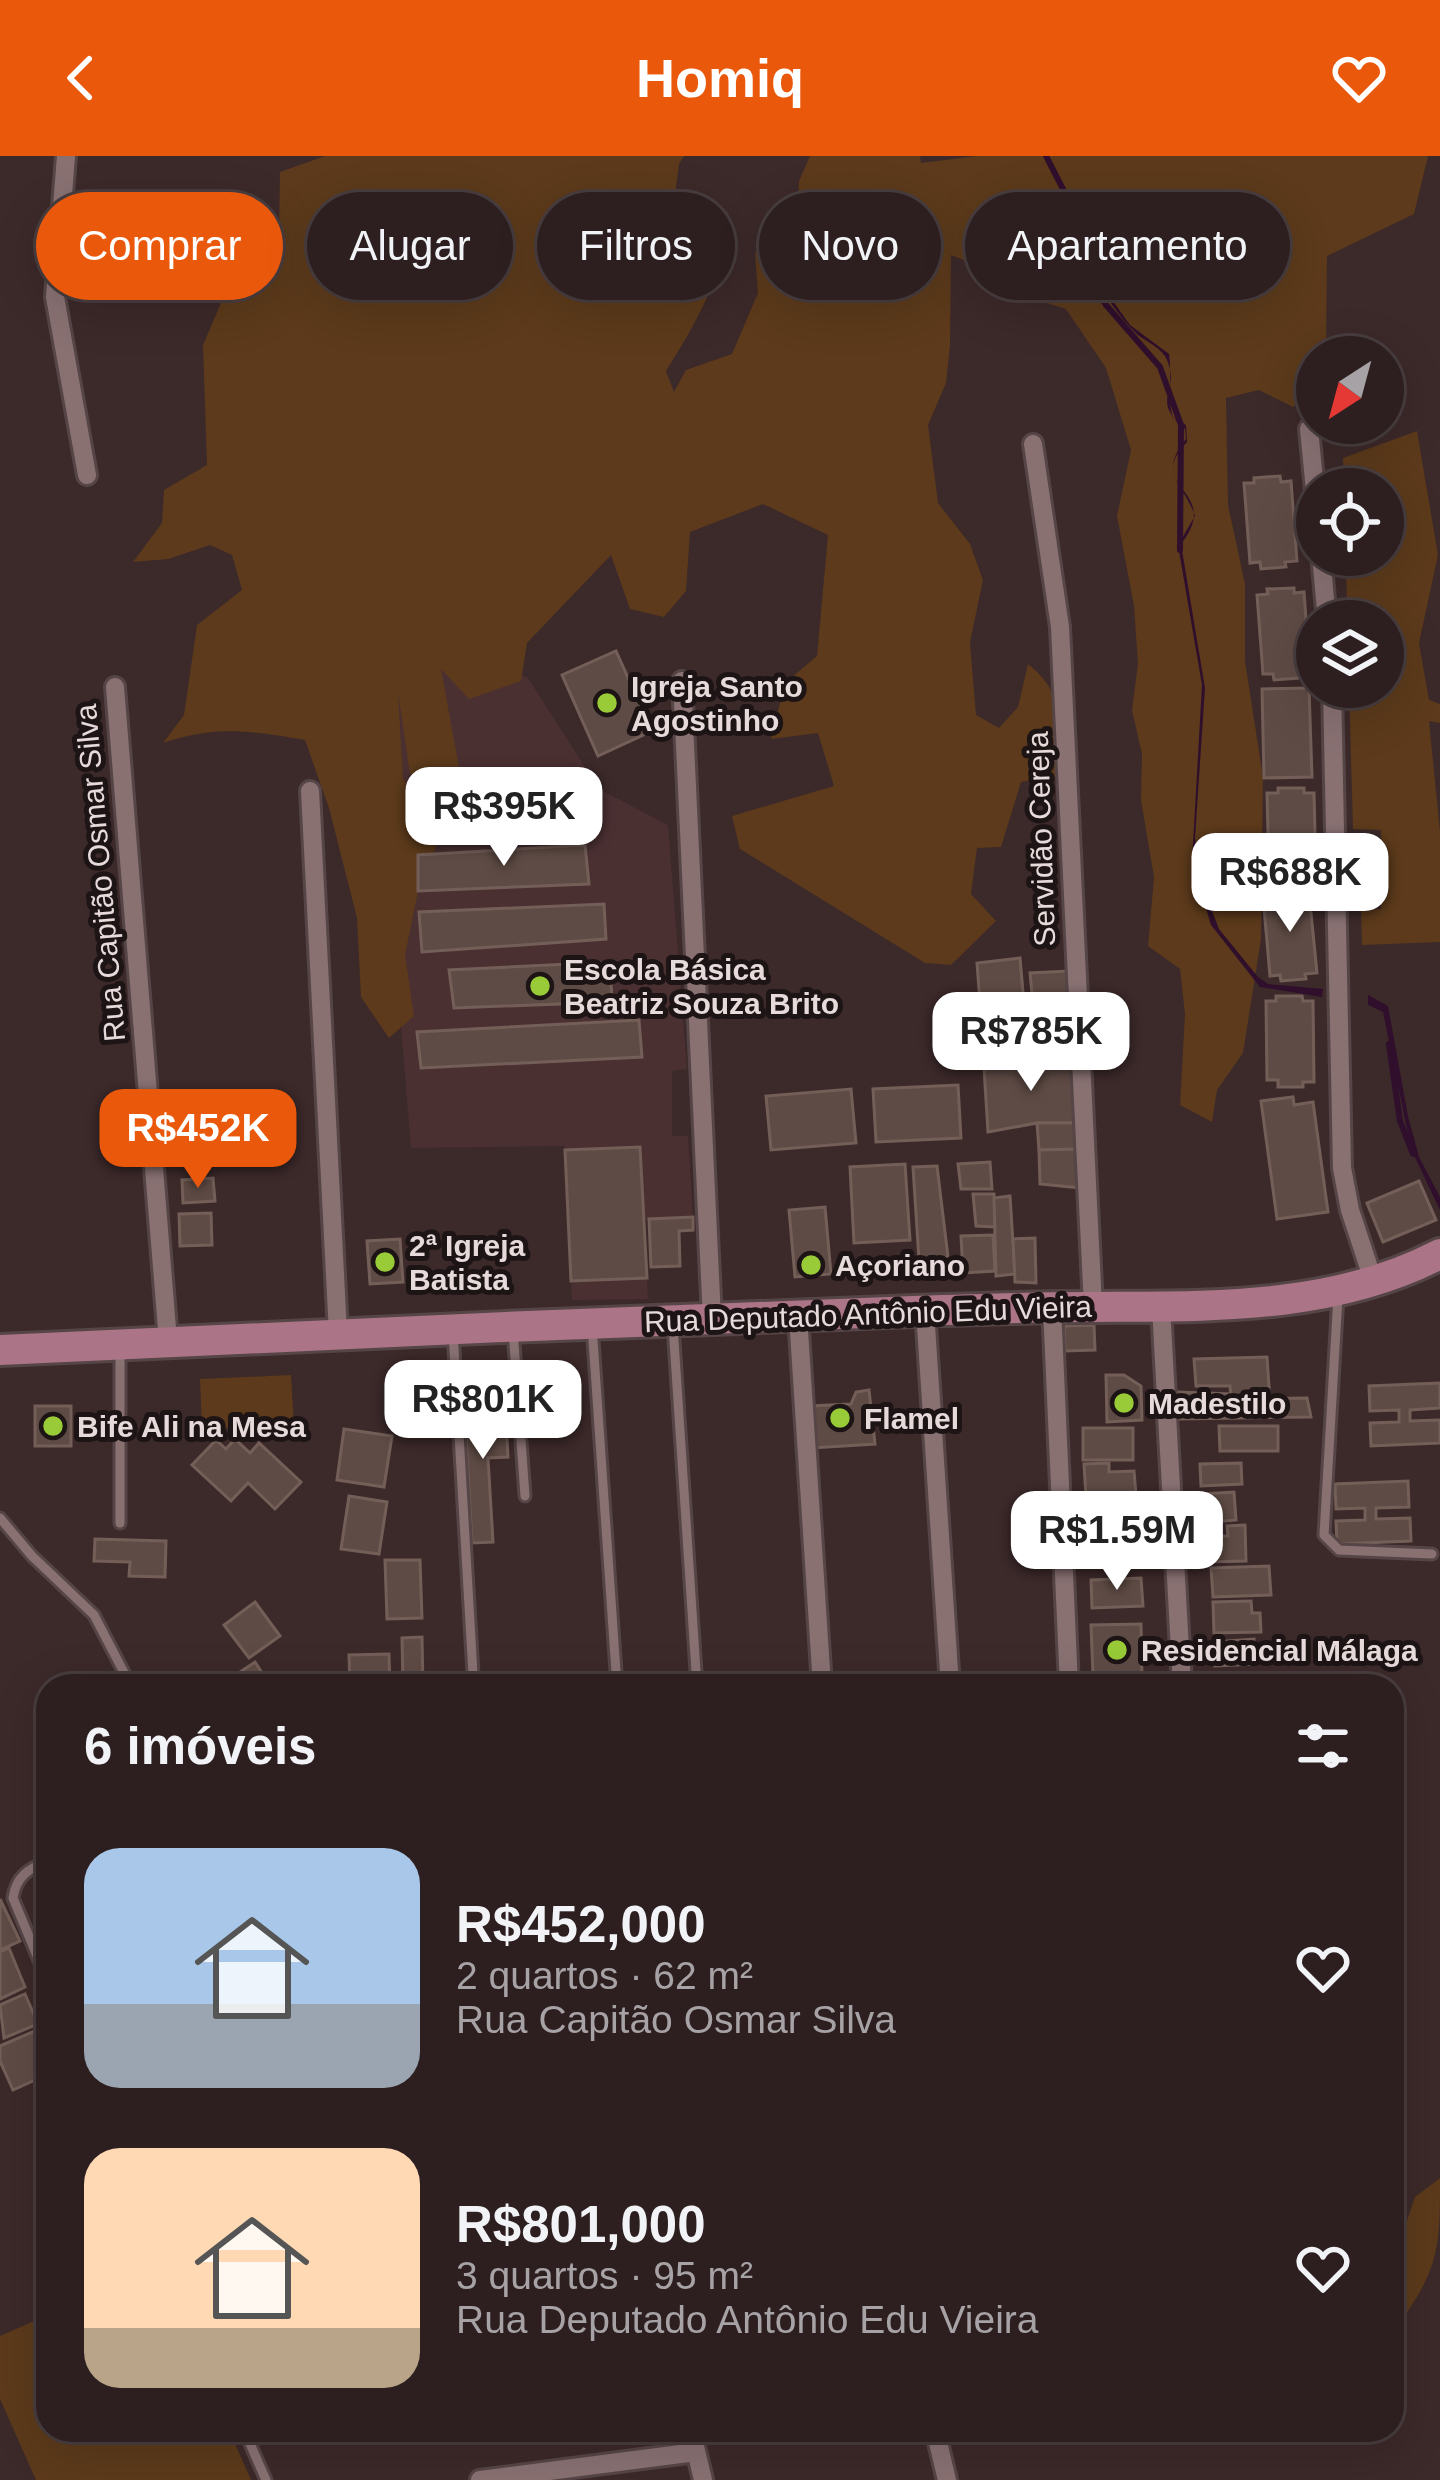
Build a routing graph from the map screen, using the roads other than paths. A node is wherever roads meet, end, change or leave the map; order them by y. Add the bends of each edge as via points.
1 (66, 156) edge
2 (1033, 443) dead end
3 (87, 475) dead end
4 (682, 681) dead end
5 (115, 687) dead end
6 (1333, 708) edge
7 (310, 791) dead end
8 (1440, 1253) edge
9 (1374, 1282) junction
10 (1338, 1291) junction
11 (1052, 1307) junction
12 (1093, 1307) junction
13 (1161, 1307) junction
14 (925, 1311) junction
15 (798, 1316) junction
16 (712, 1319) junction
17 (672, 1321) junction
18 (592, 1323) junction
19 (513, 1325) junction
20 (452, 1328) junction
21 (338, 1333) junction
22 (168, 1341) junction
23 (119, 1344) junction
24 (0, 1350) edge
25 (525, 1496) dead end
26 (0, 1518) edge
27 (120, 1523) dead end
28 (1432, 1554) dead end
29 (125, 1674) edge
30 (473, 1674) dead end
31 (616, 1674) edge
32 (696, 1674) edge
33 (821, 1674) edge
34 (949, 1674) edge
35 (1068, 1674) edge
36 (1181, 1674) edge
37 (36, 1867) edge
38 (36, 1953) edge
39 (249, 2442) edge
40 (694, 2442) edge
41 (938, 2442) edge
42 (696, 2452) junction
43 (266, 2480) edge
44 (480, 2480) edge
45 (703, 2480) edge
46 (947, 2480) edge

1 - 3 street via 55,298
2 - 12 street, Servidão Cereja via 1060,627
4 - 16 street
5 - 22 street, Rua Capitão Osmar Silva
6 - 9 street via 1342,1168
7 - 21 street
8 - 9 main road, Rua Deputado Antônio Edu Vieira
9 - 10 main road, Rua Deputado Antônio Edu Vieira
10 - 13 main road, Rua Deputado Antônio Edu Vieira
10 - 28 lane via 1324,1535 1339,1550
11 - 12 main road, Rua Deputado Antônio Edu Vieira
11 - 14 main road, Rua Deputado Antônio Edu Vieira
11 - 35 street
12 - 13 main road, Rua Deputado Antônio Edu Vieira
13 - 36 street
14 - 15 main road, Rua Deputado Antônio Edu Vieira
14 - 34 street
15 - 16 main road, Rua Deputado Antônio Edu Vieira
15 - 33 street
16 - 17 main road, Rua Deputado Antônio Edu Vieira
17 - 18 main road, Rua Deputado Antônio Edu Vieira
17 - 32 lane
18 - 19 main road, Rua Deputado Antônio Edu Vieira
18 - 31 lane
19 - 20 main road, Rua Deputado Antônio Edu Vieira
19 - 25 lane
20 - 21 main road, Rua Deputado Antônio Edu Vieira
20 - 30 lane
21 - 22 main road, Rua Deputado Antônio Edu Vieira
22 - 23 main road, Rua Deputado Antônio Edu Vieira
23 - 24 main road, Rua Deputado Antônio Edu Vieira
23 - 27 lane
26 - 29 lane via 94,1615
37 - 38 lane via 14,1885 13,1898
39 - 43 lane
40 - 42 street
41 - 46 street
42 - 44 street
42 - 45 street

